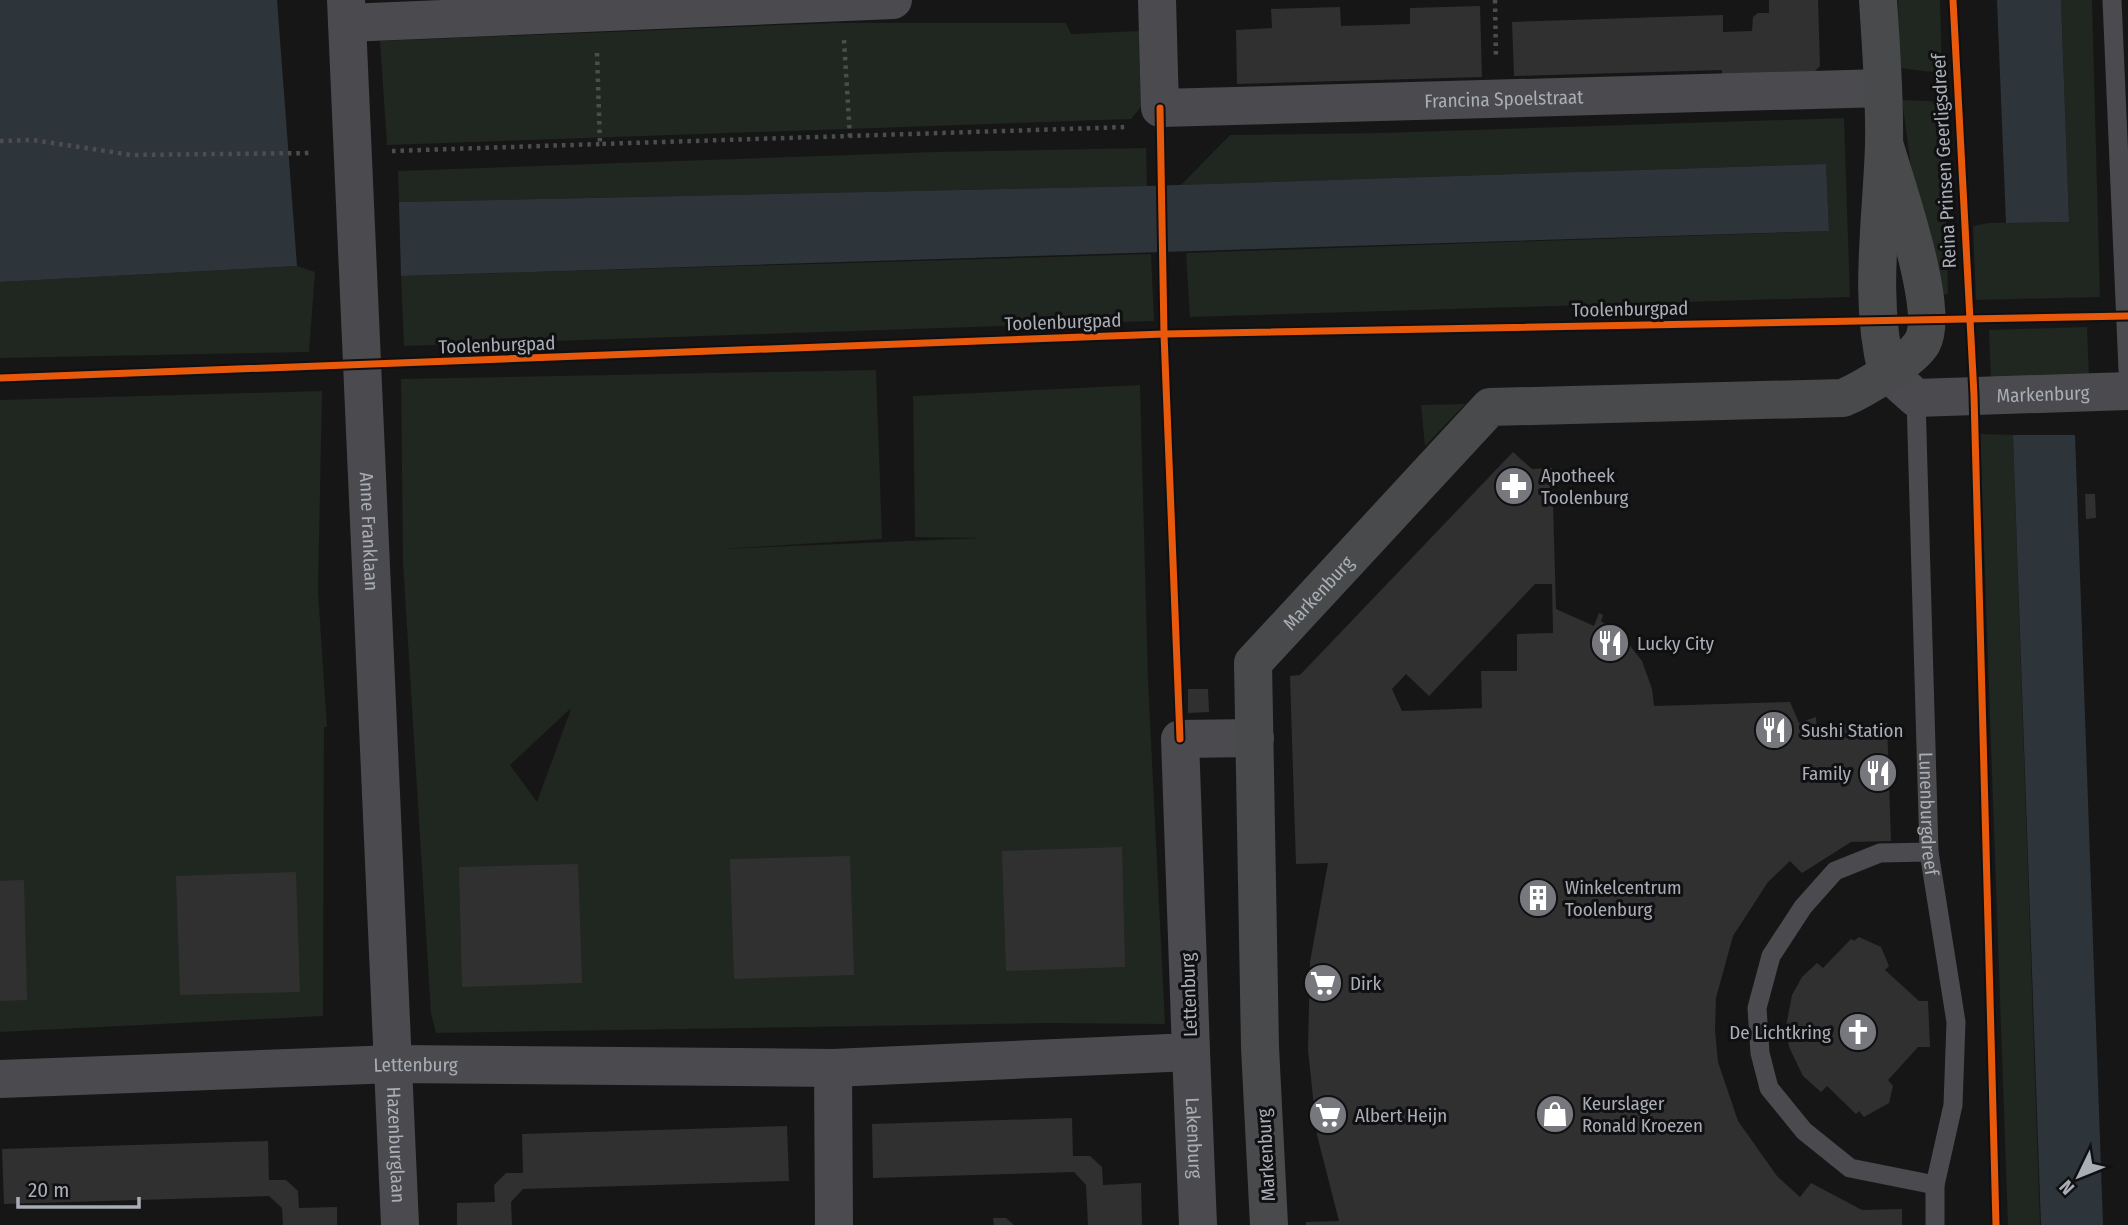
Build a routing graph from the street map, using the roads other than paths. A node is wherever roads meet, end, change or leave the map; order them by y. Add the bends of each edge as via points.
1 (893, 0) edge
2 (1157, 0) edge
3 (1878, 0) edge
4 (2112, 0) edge
5 (346, 11) edge
6 (1883, 88) junction
7 (2116, 88) junction
8 (2128, 117) edge
9 (2128, 370) edge
10 (1887, 372) junction
11 (2128, 391) edge
12 (1916, 398) junction
13 (1255, 738) junction
14 (1929, 852) junction
15 (1191, 1052) junction
16 (395, 1064) junction
17 (833, 1068) junction
18 (0, 1079) edge
19 (1935, 1185) junction
20 (400, 1225) edge
21 (834, 1225) edge
22 (1198, 1225) edge
23 (1269, 1225) edge
24 (1935, 1225) edge

1 - 5 street via 595,12
2 - 6 street, Francina Spoelstraat via 1160,108
3 - 6 street
4 - 7 lane
5 - 16 street, Anne Franklaan
6 - 10 street via 1879,331
7 - 8 lane
7 - 9 lane
10 - 12 street
10 - 13 street, Markenburg via 1843,398 1490,407 1253,663
11 - 12 street, Markenburg
12 - 14 lane, Lunenburgdreef
13 - 15 street, Lettenburg via 1180,739
13 - 23 street, Markenburg via 1260,1047
14 - 19 lane, Lunenburgdreef via 1956,1021 1953,1105
14 - 19 lane via 1880,853 1835,871 1803,907 1771,956 1757,1009 1760,1053 1769,1088 1804,1131 1850,1168
15 - 17 street, Lettenburg
15 - 22 street, Lakenburg
16 - 17 street, Lettenburg
16 - 18 street, Lettenburg
16 - 20 street, Hazenburglaan
17 - 21 street
19 - 24 lane, Lunenburgdreef

